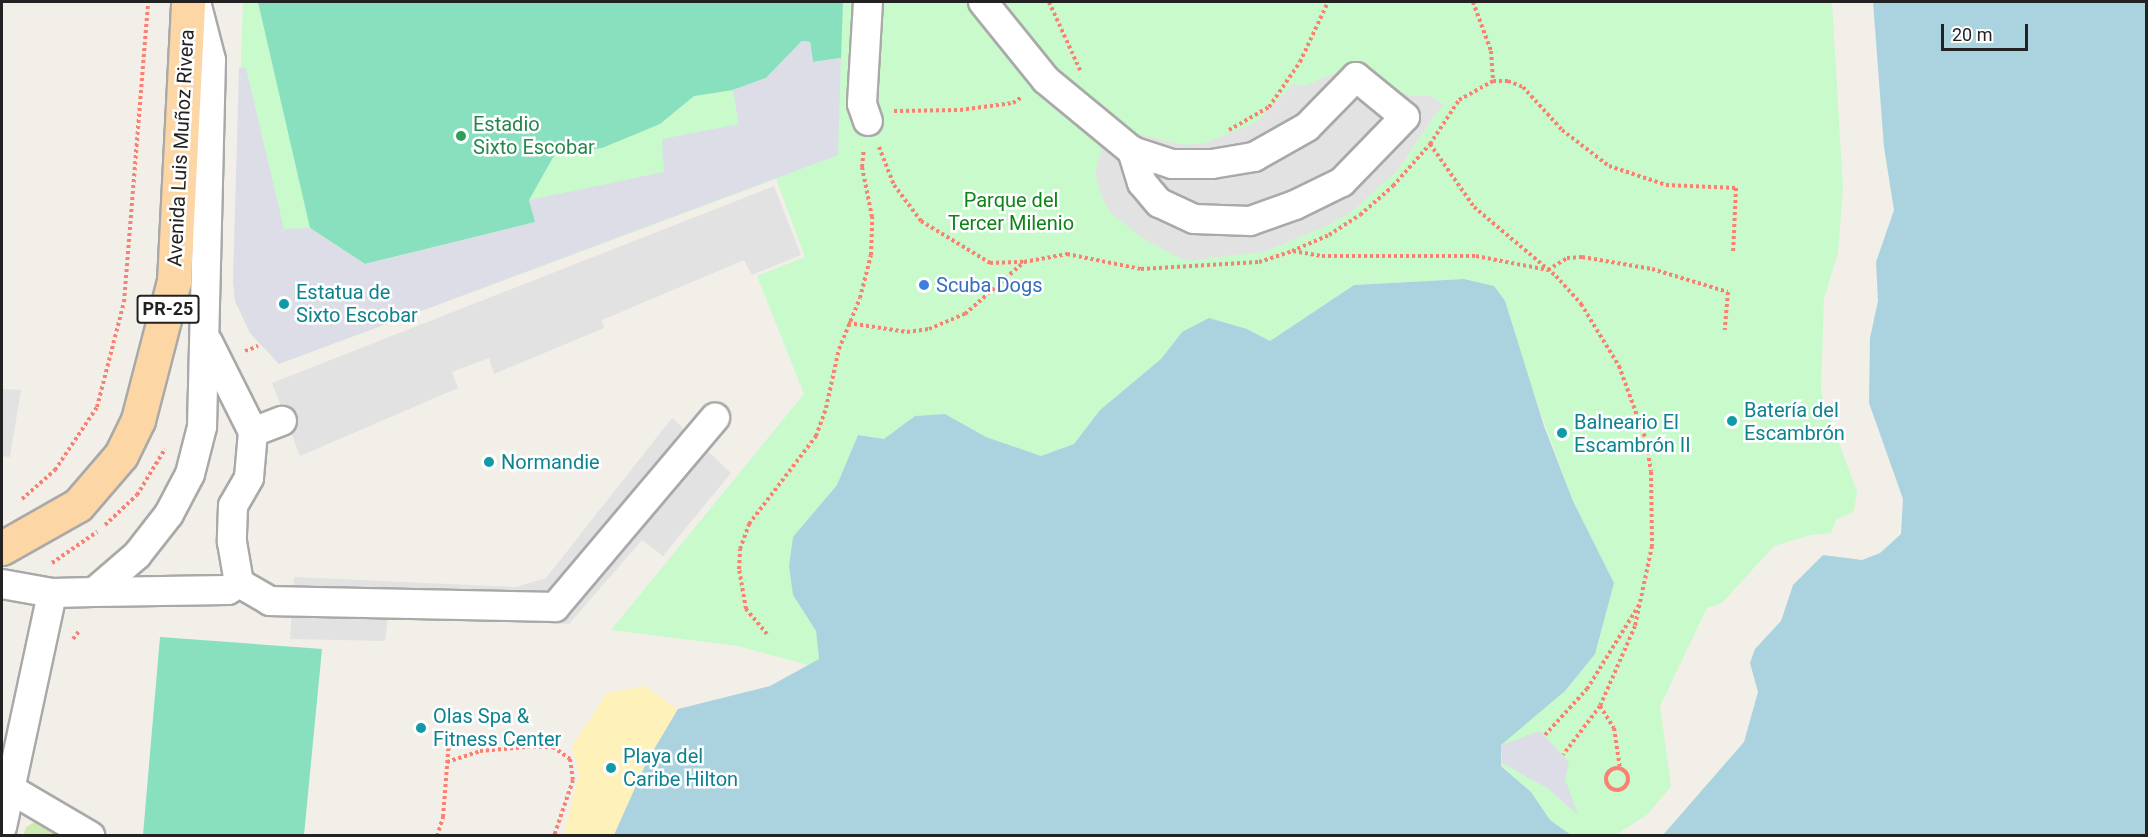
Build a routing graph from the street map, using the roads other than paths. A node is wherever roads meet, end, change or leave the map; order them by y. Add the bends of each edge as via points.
1 (188, 2) edge
2 (196, 2) edge
3 (868, 2) edge
4 (983, 2) edge
5 (868, 121) road end
6 (1132, 151) junction
7 (207, 340) junction
8 (715, 418) dead end
9 (282, 421) dead end
10 (253, 432) junction
11 (2, 548) edge
12 (239, 583) junction
13 (2, 584) edge
14 (94, 592) junction
15 (52, 593) junction
16 (12, 790) junction
17 (2, 826) edge
18 (90, 836) edge

1 - 11 main road, Avenida Luis Muñoz Rivera / PR-25 via 174,281 138,420 121,455 78,505
2 - 7 street via 212,60
3 - 5 street via 862,104
4 - 6 street via 1046,80
6 - 6 street via 1172,164 1254,157 1307,128 1356,77 1405,117 1342,182 1295,206 1250,221 1194,219 1160,203 1142,183
7 - 10 street
7 - 14 street via 202,427 190,474 169,514 137,555
8 - 12 street via 555,607 270,601
9 - 10 street
10 - 12 street via 249,478 233,506 232,542
12 - 14 street via 228,590
13 - 15 street
14 - 15 street
15 - 16 street
16 - 17 street
16 - 18 street

